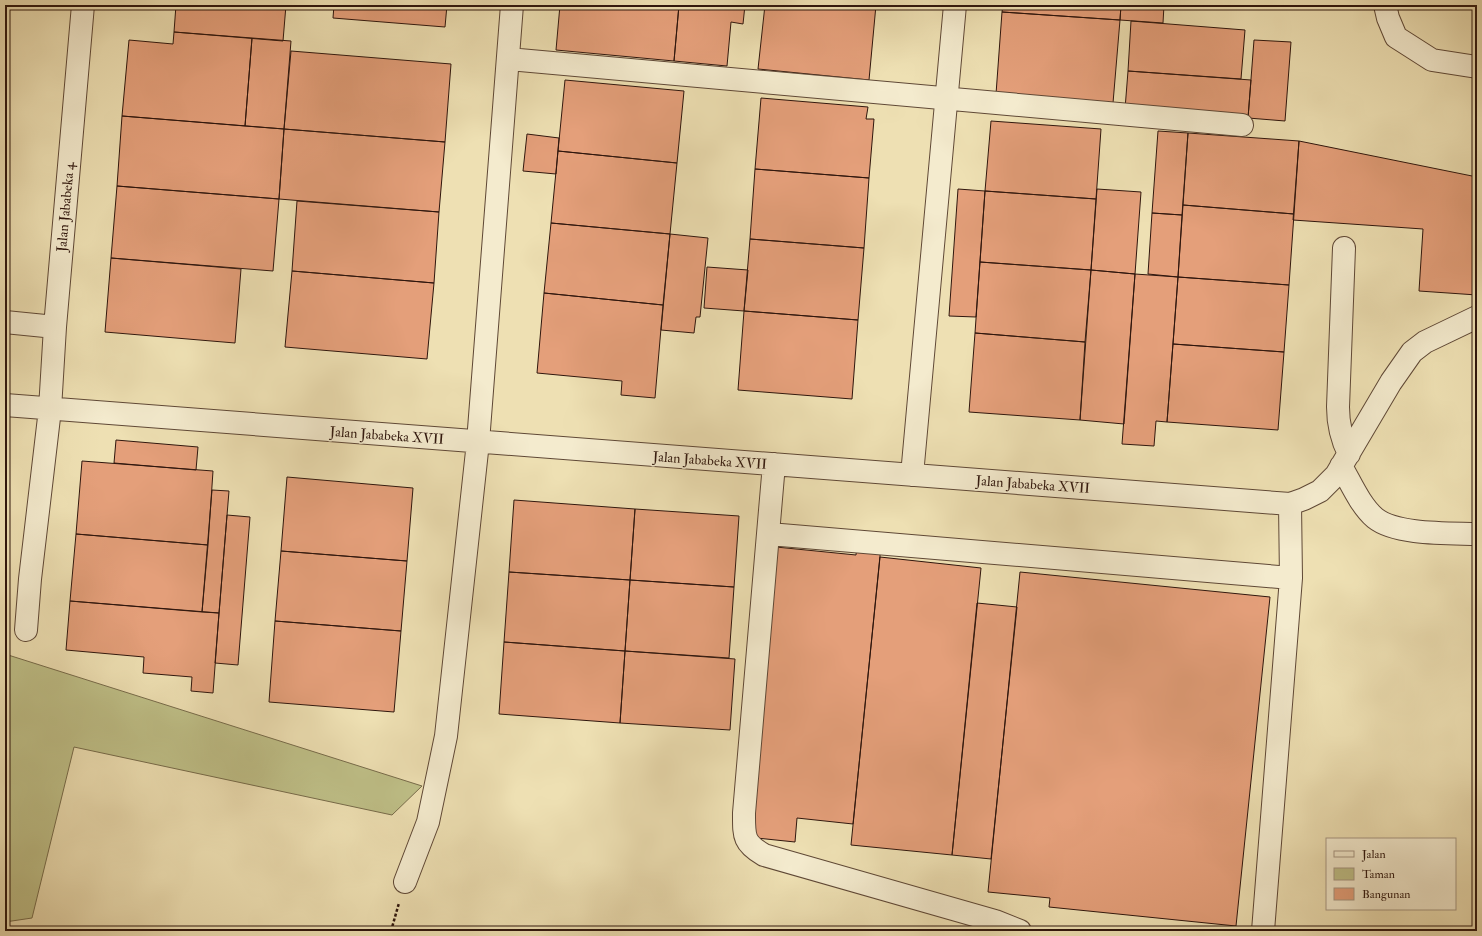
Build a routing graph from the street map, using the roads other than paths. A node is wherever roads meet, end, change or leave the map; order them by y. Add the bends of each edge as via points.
1 (82, 5) edge
2 (512, 5) edge
3 (955, 5) edge
4 (1386, 5) edge
5 (508, 60) junction
6 (1477, 67) edge
7 (946, 99) junction
8 (1242, 125) dead end
9 (1344, 248) dead end
10 (1477, 317) edge
11 (5, 322) edge
12 (55, 327) junction
13 (5, 405) edge
14 (50, 409) junction
15 (478, 442) junction
16 (1345, 460) junction
17 (774, 464) junction
18 (912, 475) junction
19 (1290, 504) junction
20 (769, 534) junction
21 (1477, 534) edge
22 (1291, 578) junction
23 (26, 630) dead end
24 (405, 882) road end
25 (1020, 931) edge
26 (1263, 931) edge

1 - 12 street, Jalan Jababeka 4
2 - 5 street
3 - 7 street
4 - 6 street via 1396,37 1406,44 1432,60
5 - 7 street
5 - 15 street
7 - 8 street
7 - 18 street
9 - 16 street via 1338,413
10 - 16 street, Jalan Jababeka XVII via 1425,342 1412,352 1391,382
11 - 12 street
12 - 14 street, Jalan Jababeka 4
13 - 14 street, Jalan Jababeka XVII
14 - 15 street, Jalan Jababeka XVII
14 - 23 street, Jalan Jababeka 4
15 - 17 street, Jalan Jababeka XVII
15 - 24 street via 446,736 428,822
16 - 19 street, Jalan Jababeka XVII via 1336,475 1320,491
16 - 21 street via 1359,498 1374,517 1383,523 1402,530
17 - 18 street, Jalan Jababeka XVII
17 - 20 street
18 - 19 street, Jalan Jababeka XVII
19 - 22 street
20 - 22 street
20 - 25 street via 744,813 746,840 751,848 764,855
22 - 26 street

